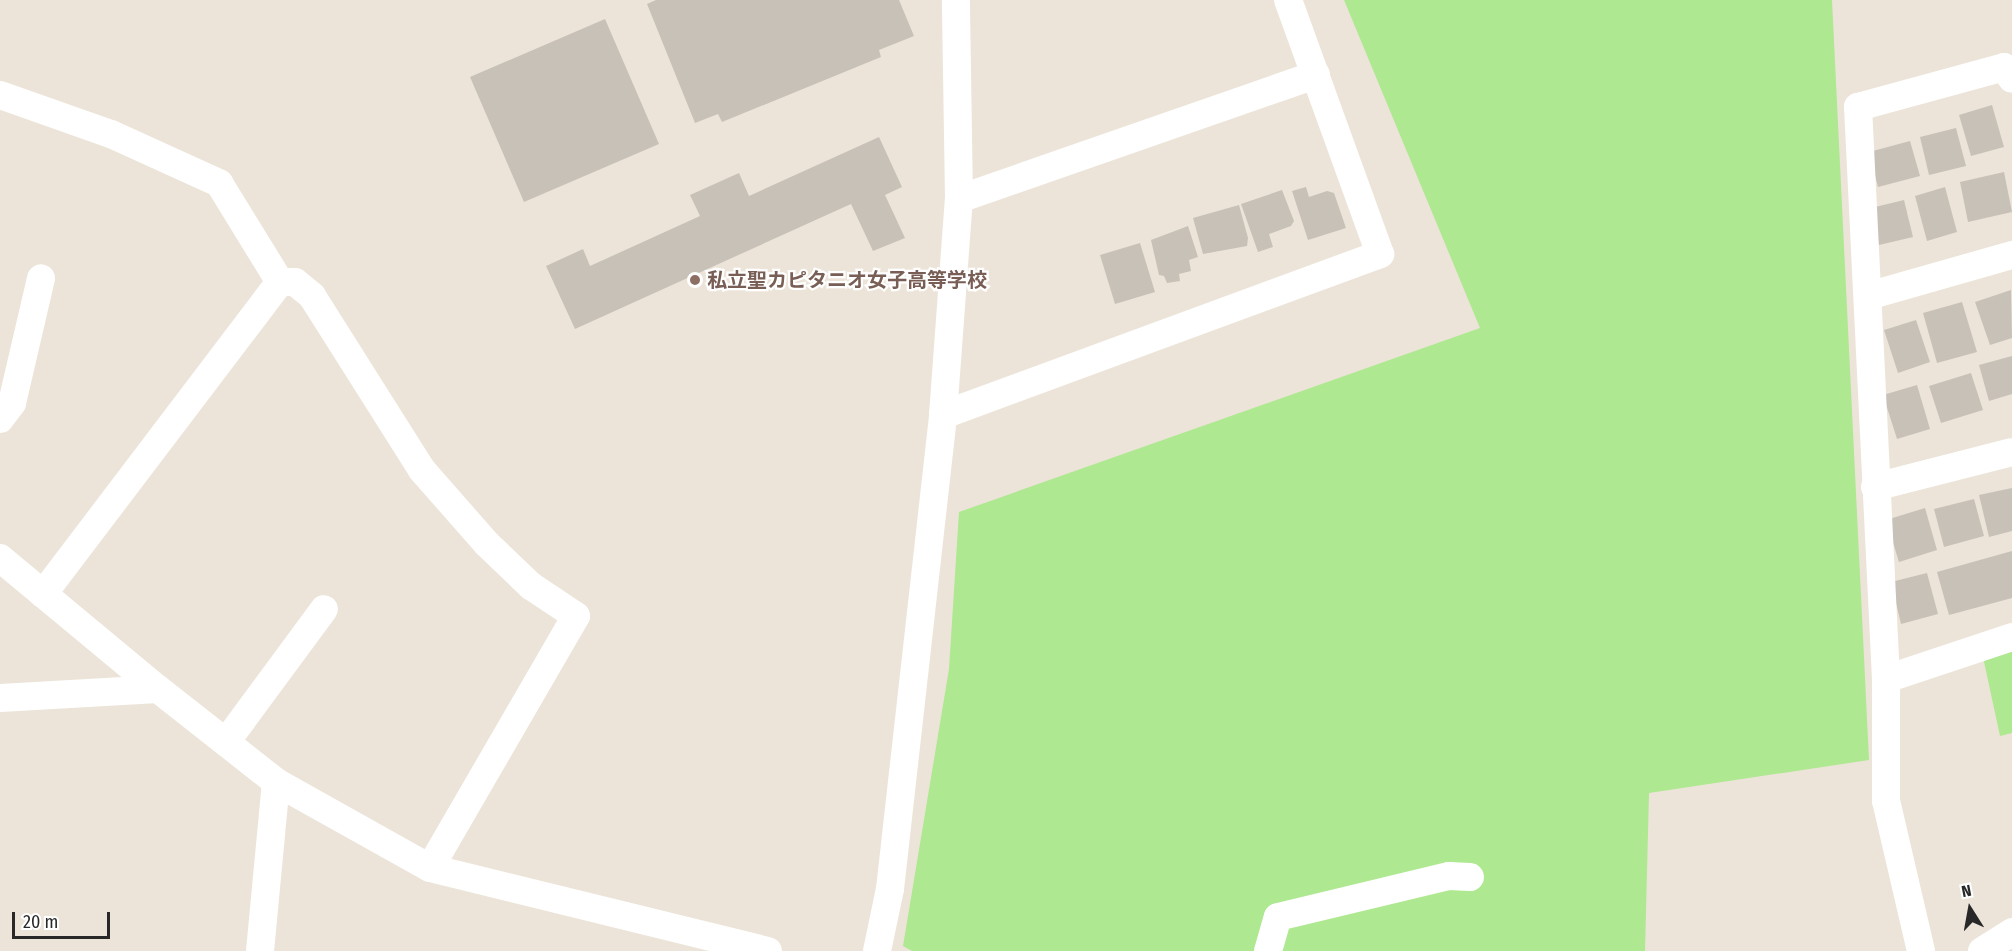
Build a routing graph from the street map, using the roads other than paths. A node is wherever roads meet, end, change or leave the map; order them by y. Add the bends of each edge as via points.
1 (957, 0) edge
2 (1288, 0) edge
3 (1316, 75) junction
4 (2012, 79) edge
5 (0, 94) edge
6 (959, 199) junction
7 (2012, 255) edge
8 (41, 278) dead end
9 (279, 282) junction
10 (1868, 296) junction
11 (943, 415) junction
12 (0, 419) edge
13 (2012, 452) edge
14 (1875, 487) junction
15 (0, 558) edge
16 (43, 594) junction
17 (324, 609) dead end
18 (2012, 637) edge
19 (1886, 679) junction
20 (158, 689) junction
21 (0, 698) edge
22 (226, 742) junction
23 (276, 782) junction
24 (430, 868) junction
25 (1470, 877) dead end
26 (2012, 932) edge
27 (260, 951) edge
28 (768, 951) edge
29 (877, 951) edge
30 (1268, 951) edge
31 (1921, 951) edge
32 (1982, 951) edge

1 - 6 street
2 - 3 street
3 - 6 street
3 - 11 street via 1380,254
4 - 10 street via 2004,67 1858,107
5 - 9 street via 111,134 219,183
6 - 11 street
7 - 10 street
8 - 12 street via 12,403
9 - 16 street
9 - 24 street via 295,282 312,296 422,470 487,544 531,586 576,616
10 - 14 street
11 - 29 street via 890,889
13 - 14 street
14 - 19 street
15 - 16 street
16 - 20 street
17 - 22 street
18 - 19 street
19 - 31 street via 1886,801
20 - 21 street
20 - 22 street
22 - 23 street
23 - 24 street
23 - 27 street
24 - 28 street
25 - 30 street via 1449,876 1278,917
26 - 32 street

